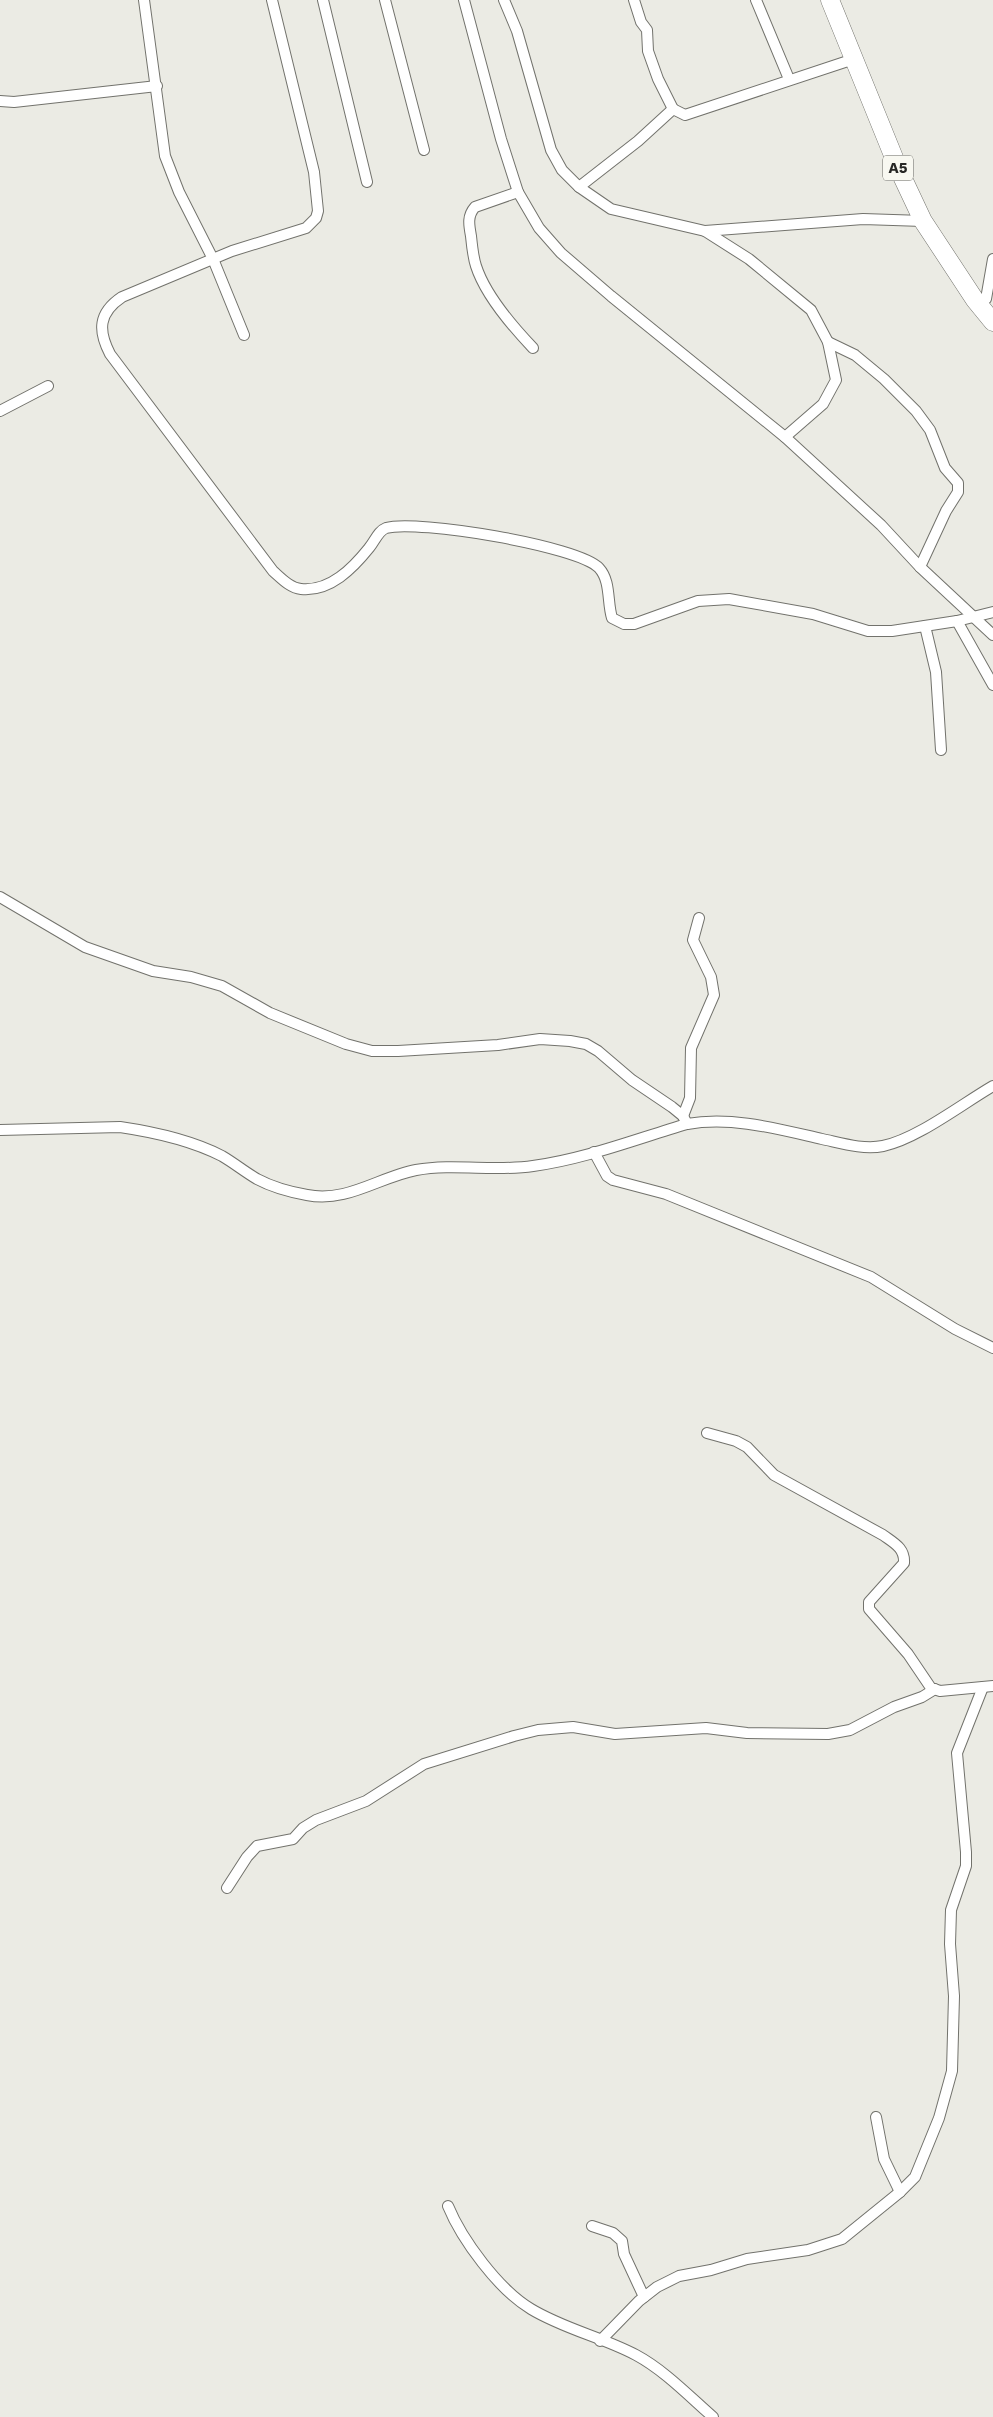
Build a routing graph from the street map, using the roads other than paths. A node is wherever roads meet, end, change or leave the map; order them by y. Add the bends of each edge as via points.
1 (144, 0) edge
2 (272, 0) edge
3 (323, 0) edge
4 (384, 0) edge
5 (464, 0) edge
6 (504, 0) edge
7 (634, 0) edge
8 (756, 0) edge
9 (830, 0) edge
10 (842, 0) edge
11 (854, 59) junction
12 (789, 79) junction
13 (157, 86) junction
14 (0, 101) edge
15 (674, 109) junction
16 (424, 150) dead end
17 (367, 182) dead end
18 (579, 187) junction
19 (518, 192) junction
20 (923, 221) junction
21 (705, 231) junction
22 (213, 259) junction
23 (993, 259) edge
24 (989, 303) edge
25 (993, 322) edge
26 (244, 335) dead end
27 (828, 342) junction
28 (533, 348) dead end
29 (48, 386) dead end
30 (0, 411) edge
31 (785, 437) junction
32 (920, 567) junction
33 (993, 612) edge
34 (975, 617) junction
35 (957, 621) junction
36 (925, 626) junction
37 (993, 635) edge
38 (993, 685) edge
39 (941, 750) dead end
40 (0, 897) edge
41 (699, 918) dead end
42 (993, 1086) edge
43 (685, 1120) junction
44 (0, 1130) edge
45 (594, 1152) junction
46 (993, 1348) edge
47 (707, 1433) dead end
48 (988, 1686) edge
49 (935, 1689) junction
50 (227, 1888) dead end
51 (876, 2117) dead end
52 (900, 2192) junction
53 (448, 2206) dead end
54 (592, 2226) dead end
55 (644, 2297) junction
56 (600, 2341) junction
57 (713, 2417) edge

1 - 13 street
2 - 22 street via 314,172 318,211 306,228
3 - 17 street
4 - 16 street
5 - 19 street
6 - 18 street via 517,31 551,150 562,170
7 - 15 street via 647,30 648,52
8 - 12 street
9 - 11 highway, A5
10 - 24 highway, A5 via 910,171 938,225
11 - 12 street
11 - 20 highway, A5
12 - 15 street via 685,114
13 - 14 street
13 - 22 street via 165,156 179,192
15 - 18 street
18 - 21 street via 611,209
19 - 28 street via 474,207 469,223 476,266 484,283
19 - 31 street via 534,221 561,253
20 - 21 street via 863,219
20 - 25 highway, A5
21 - 27 street via 749,259 811,310
22 - 26 street
22 - 36 street via 112,303 101,326 102,338 110,354 273,571 287,584 301,589 325,586 356,564 383,530 399,525 455,530 565,551 590,561 605,576 612,618 624,624 634,624 698,601 729,599 813,614 868,631
23 - 24 street
27 - 31 street via 836,380 823,404
27 - 32 street via 855,355 916,411 930,430 945,468 958,483 958,492
29 - 30 street
31 - 32 street via 881,525
32 - 34 street
33 - 34 street
34 - 35 street
34 - 37 street
35 - 36 street
35 - 38 street
36 - 39 street via 936,672
40 - 43 street via 85,948 153,971 222,986 270,1013 346,1044 372,1051 498,1045 540,1039 586,1044
41 - 43 street via 693,940 711,977 714,995 691,1048 690,1098
42 - 43 street via 907,1137 883,1146 855,1145 723,1120
43 - 45 street
44 - 45 street via 120,1127 140,1130 196,1145 274,1186 324,1197 347,1194 415,1170 434,1167 531,1167
45 - 46 street via 607,1176 613,1180 666,1194 871,1277 955,1329
47 - 49 street via 747,1447 774,1475 900,1547 904,1563 869,1602 869,1609 908,1654 926,1683
48 - 49 street
48 - 52 street via 957,1753 966,1866 951,1910 952,2071 928,2146 915,2176
49 - 50 street via 850,1730 828,1734 747,1733 706,1728 615,1734 573,1727 514,1736 434,1760 412,1770 366,1801 316,1820 293,1840 257,1846
51 - 52 street via 884,2159
52 - 55 street via 835,2243 747,2259 679,2276 657,2286
53 - 56 street via 462,2235 517,2299
54 - 55 street via 613,2233 622,2241 624,2254
55 - 56 street
56 - 57 street via 638,2356

